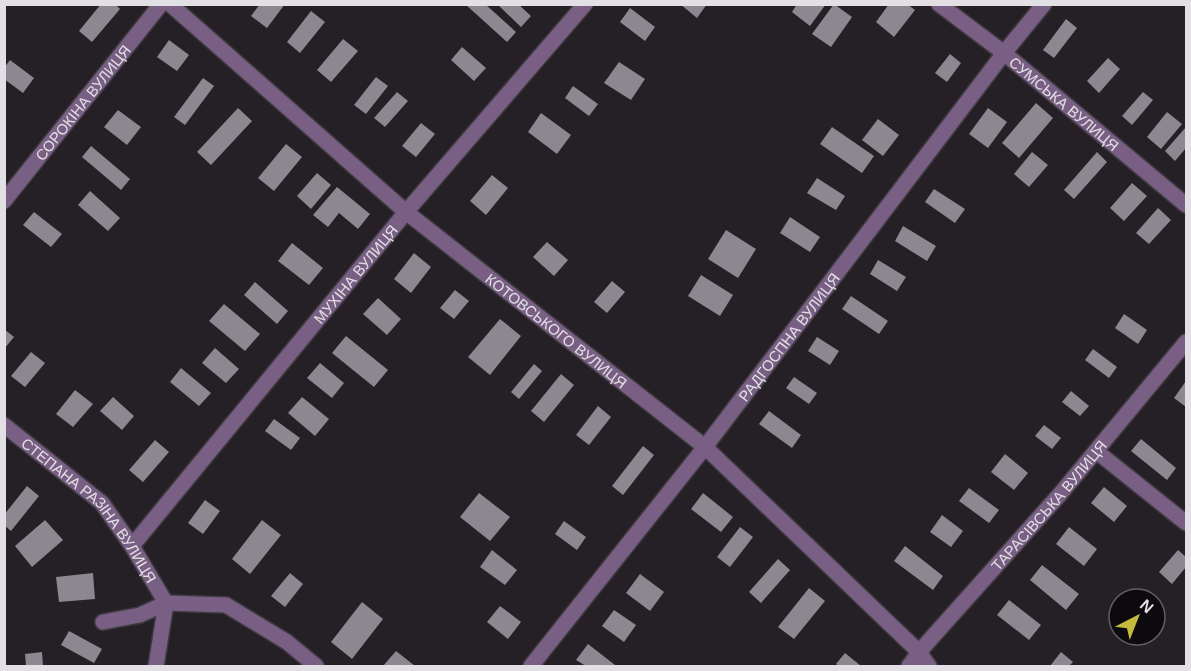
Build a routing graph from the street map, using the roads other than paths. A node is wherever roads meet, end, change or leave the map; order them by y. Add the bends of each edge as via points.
1 (161, 4) edge
2 (170, 4) edge
3 (585, 4) edge
4 (939, 4) edge
5 (1044, 4) edge
6 (1004, 53) junction
7 (4, 201) edge
8 (1186, 205) edge
9 (406, 212) junction
10 (1186, 342) edge
11 (4, 425) edge
12 (705, 447) junction
13 (1096, 451) junction
14 (1186, 523) edge
15 (132, 546) junction
16 (166, 603) junction
17 (103, 622) dead end
18 (919, 652) junction
19 (156, 666) edge
20 (316, 666) edge
21 (531, 666) edge
22 (909, 666) edge
23 (929, 666) edge

1 - 7 street, СОРОКІНА ВУЛИЦЯ
2 - 9 street, КОТОВСЬКОГО ВУЛИЦЯ
3 - 9 street, МУХІНА ВУЛИЦЯ
4 - 6 street, СУМСЬКА ВУЛИЦЯ
5 - 6 street, РАДГОСПНА ВУЛИЦЯ
6 - 8 street, СУМСЬКА ВУЛИЦЯ
6 - 12 street, РАДГОСПНА ВУЛИЦЯ
9 - 12 street, КОТОВСЬКОГО ВУЛИЦЯ
9 - 15 street, МУХІНА ВУЛИЦЯ
10 - 13 street, ТАРАСІВСЬКА ВУЛИЦЯ
11 - 15 street, СТЕПАНА РАЗІНА ВУЛИЦЯ via 102,503
12 - 18 street, КОТОВСЬКОГО ВУЛИЦЯ
12 - 21 street, РАДГОСПНА ВУЛИЦЯ
13 - 14 street
13 - 18 street, ТАРАСІВСЬКА ВУЛИЦЯ
15 - 16 street, СТЕПАНА РАЗІНА ВУЛИЦЯ
16 - 17 street, СТЕПАНА РАЗІНА ВУЛИЦЯ via 140,615
16 - 19 street
16 - 20 street, СТЕПАНА РАЗІНА ВУЛИЦЯ via 226,605 286,642
18 - 22 street, ТАРАСІВСЬКА ВУЛИЦЯ
18 - 23 street, КОТОВСЬКОГО ВУЛИЦЯ

